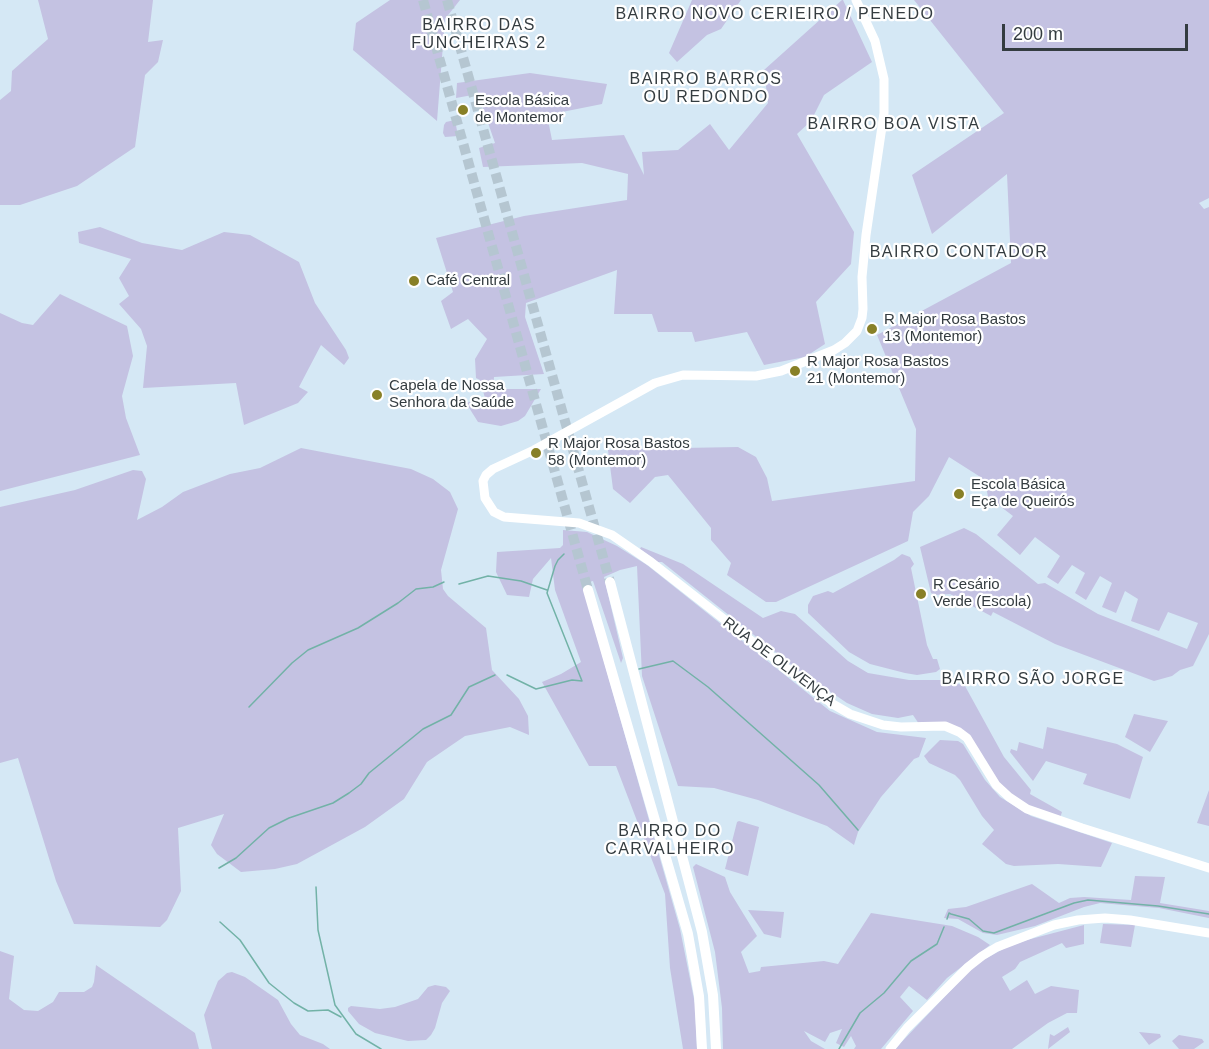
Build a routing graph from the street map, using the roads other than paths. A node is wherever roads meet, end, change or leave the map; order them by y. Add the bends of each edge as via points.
1 (856, 0) edge
2 (610, 582) tunnel mouth
3 (588, 590) tunnel mouth
4 (1209, 868) edge
5 (1209, 933) edge
6 (702, 1049) edge
7 (716, 1049) edge
8 (890, 1049) edge

1 - 4 main road, RUA DE OLIVENÇA via 875,41 884,79 884,113 866,235 862,318 857,331 834,350 781,371 756,376 683,375 655,383 493,469 483,484 486,501 498,514 579,524 612,535 850,714 883,725 945,726 959,732 967,738 996,785 1027,809
2 - 7 highway via 702,932 713,995
3 - 6 highway via 688,934 699,996
5 - 8 main road via 1105,918 1054,925 982,956

